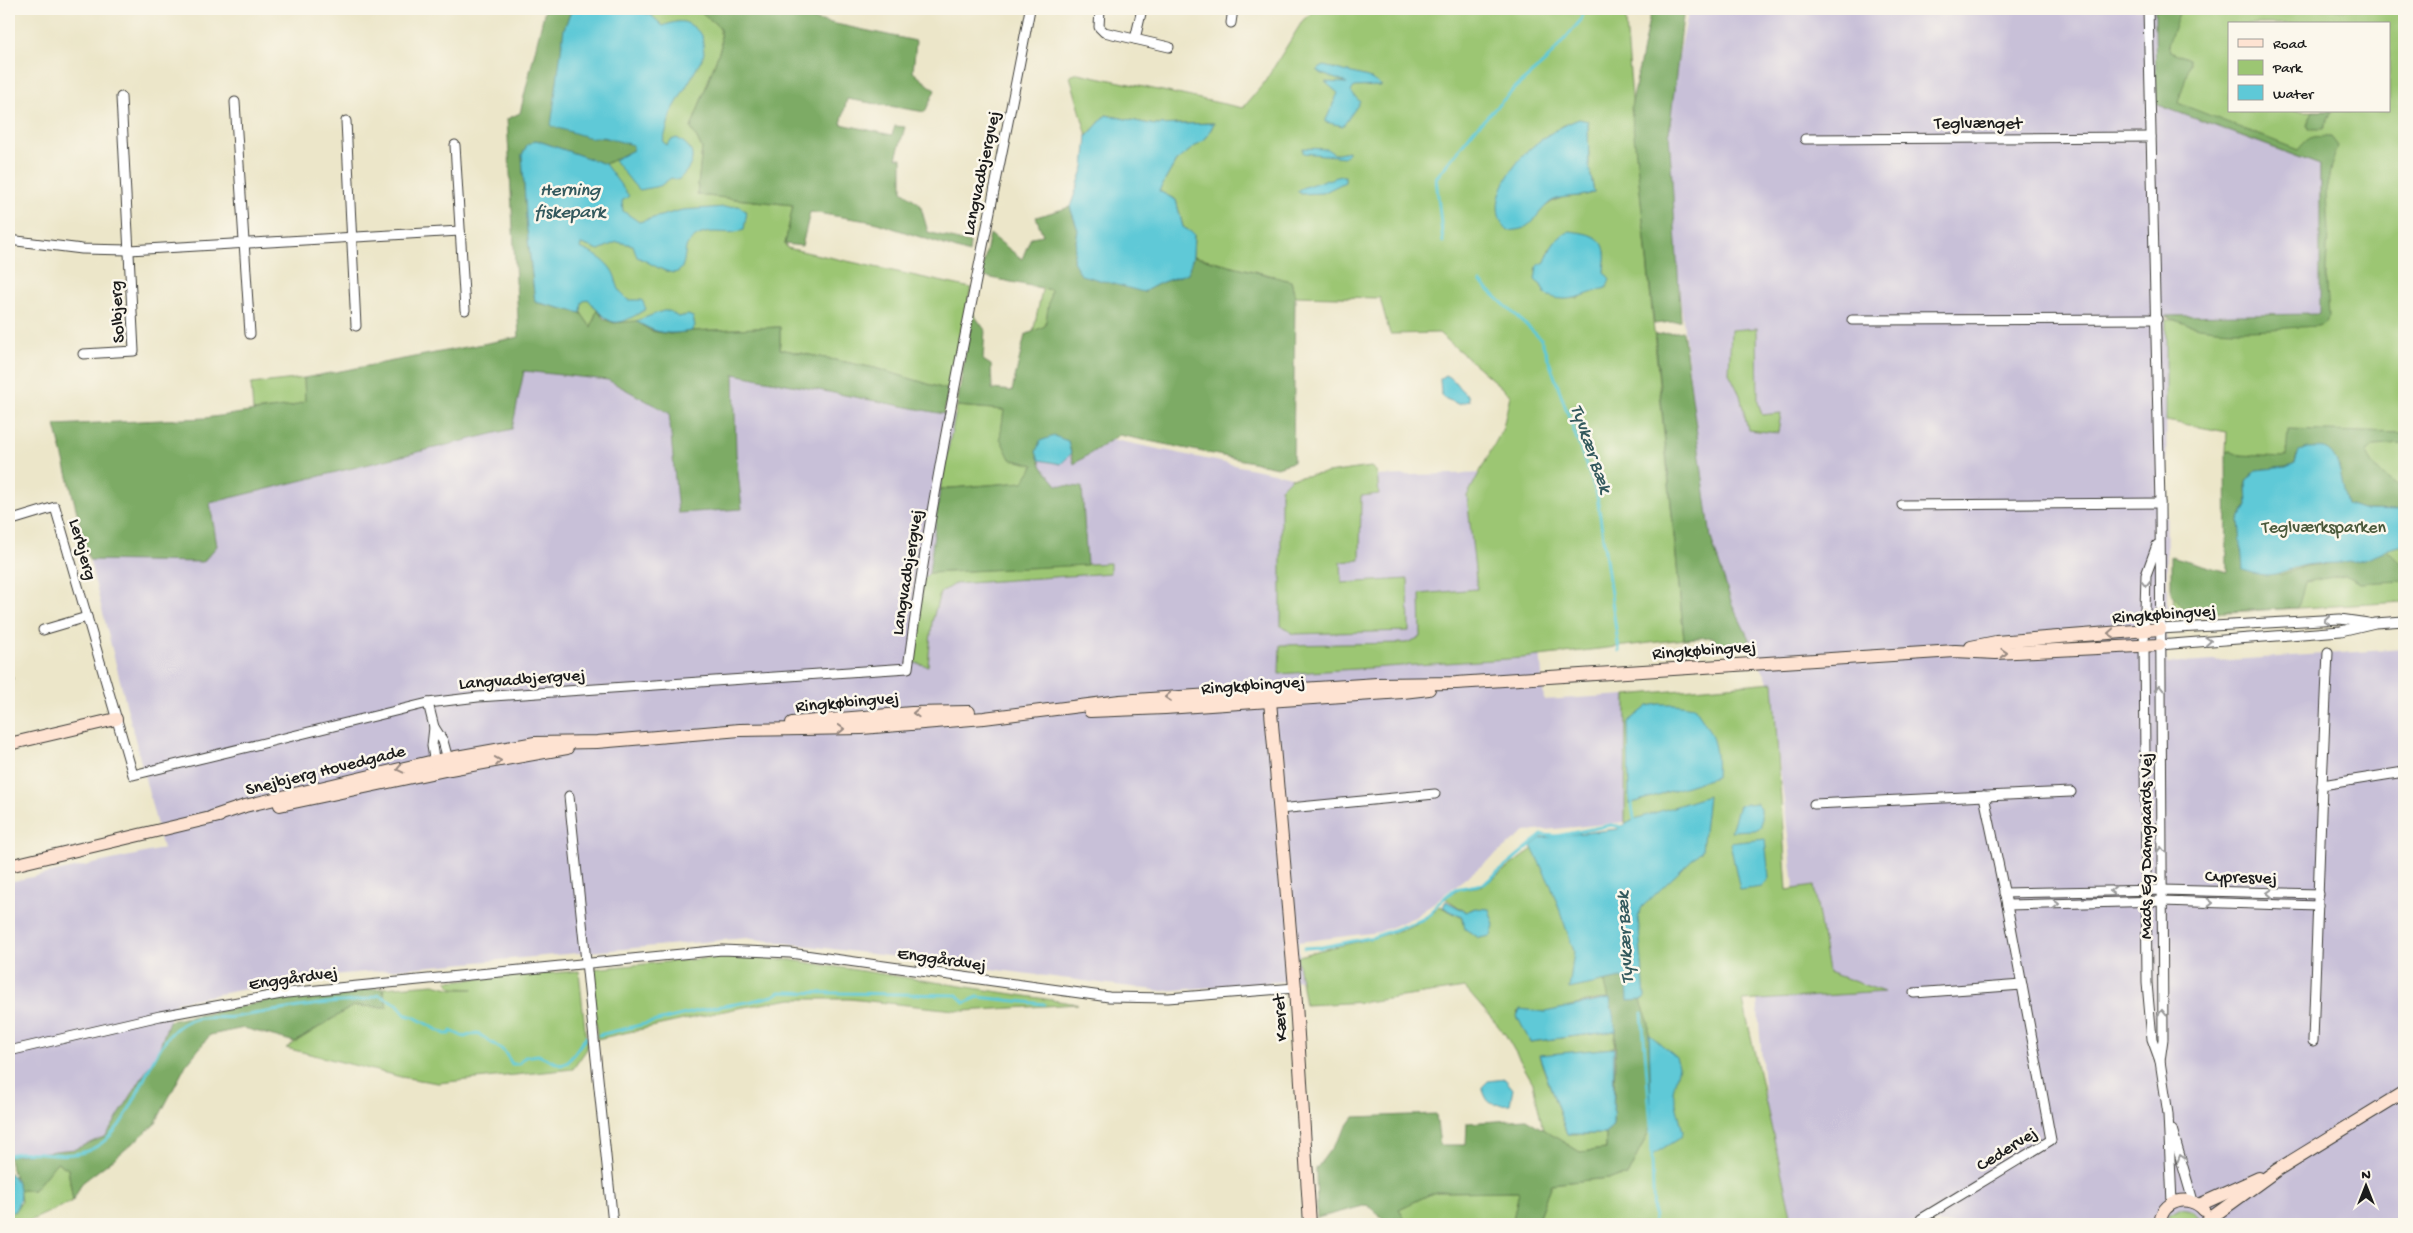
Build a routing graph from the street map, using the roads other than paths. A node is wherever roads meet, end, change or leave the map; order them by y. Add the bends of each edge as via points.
1 (1030, 9) edge
2 (1100, 9) edge
3 (1142, 9) edge
4 (1233, 9) edge
5 (2148, 9) edge
6 (1231, 23) dead end
7 (1135, 39) junction
8 (1169, 47) dead end
9 (121, 97) dead end
10 (236, 102) dead end
11 (346, 121) dead end
12 (2151, 137) junction
13 (1805, 140) dead end
14 (455, 145) dead end
15 (460, 230) junction
16 (352, 238) junction
17 (9, 240) edge
18 (244, 244) junction
19 (129, 250) junction
20 (465, 310) dead end
21 (2157, 319) junction
22 (1852, 320) dead end
23 (356, 326) dead end
24 (250, 334) dead end
25 (82, 354) dead end
26 (2160, 503) junction
27 (1902, 506) dead end
28 (9, 521) edge
29 (2158, 540) junction
30 (87, 617) junction
31 (2404, 621) edge
32 (2375, 624) junction
33 (2160, 629) junction
34 (43, 630) dead end
35 (2145, 631) junction
36 (2160, 645) junction
37 (2144, 646) junction
38 (1955, 651) junction
39 (2328, 652) dead end
40 (1456, 683) junction
41 (1270, 701) junction
42 (428, 703) junction
43 (1051, 710) junction
44 (116, 719) junction
45 (434, 727) junction
46 (597, 742) junction
47 (9, 744) edge
48 (448, 759) junction
49 (435, 766) junction
50 (2404, 772) edge
51 (2322, 785) junction
52 (2071, 792) dead end
53 (1435, 794) dead end
54 (568, 796) dead end
55 (1984, 796) junction
56 (1814, 804) dead end
57 (1279, 809) junction
58 (9, 866) edge
59 (2146, 890) junction
60 (2162, 890) junction
61 (2004, 893) junction
62 (2319, 894) junction
63 (2146, 902) junction
64 (2162, 902) junction
65 (2007, 905) junction
66 (2318, 906) junction
67 (586, 962) junction
68 (2022, 985) junction
69 (1294, 988) junction
70 (1914, 993) dead end
71 (2313, 1041) dead end
72 (9, 1051) edge
73 (2160, 1061) junction
74 (2404, 1092) edge
75 (2168, 1114) junction
76 (2277, 1170) junction
77 (2172, 1203) junction
78 (2196, 1203) junction
79 (1921, 1218) dead end
80 (2208, 1222) edge
81 (613, 1224) edge
82 (1310, 1224) edge
83 (2160, 1224) edge

1 - 42 street, Langvadbjergvej via 920,576 908,668
2 - 7 street via 1099,27 1104,32
3 - 7 street
4 - 6 street
5 - 12 street
7 - 8 street
9 - 19 street, Solbjerg
10 - 18 street
11 - 16 street
12 - 13 street, Teglvænget
12 - 21 street
14 - 15 street
15 - 16 street
15 - 20 street
16 - 18 street
16 - 23 street
17 - 19 street via 82,249
18 - 19 street
18 - 24 street
19 - 25 street, Solbjerg via 134,351
21 - 22 street
21 - 26 street
26 - 27 street
26 - 29 street
28 - 30 street, Lerbjerg via 55,507
29 - 33 street
29 -> 35 street via 2146,575
30 - 34 street
30 - 44 street, Lerbjerg
31 - 32 street, Ringkøbingvej
32 -> 33 street, Ringkøbingvej via 2340,619
36 -> 32 street, Ringkøbingvej via 2341,631
33 - 35 street, Ringkøbingvej
33 - 36 street, Mads Eg Damgaards Vej
35 - 37 street, Mads Eg Damgaards Vej
35 -> 38 street, Ringkøbingvej via 1996,642
36 - 37 street, Ringkøbingvej
60 -> 36 street, Mads Eg Damgaards Vej
38 -> 37 street, Ringkøbingvej via 1996,653
37 - 59 street, Mads Eg Damgaards Vej
38 - 40 street, Ringkøbingvej
39 - 51 street
40 - 41 street, Ringkøbingvej via 1403,692
40 -> 43 street, Ringkøbingvej via 1386,683 1120,701
41 - 43 street, Ringkøbingvej via 1108,711
41 - 57 street, Kæret
42 - 44 street, Langvadbjergvej via 133,775
42 - 45 street
43 - 46 street, Ringkøbingvej via 938,723 740,730
44 - 47 street
45 - 48 street via 443,741
45 - 49 street
48 -> 46 street, Ringkøbingvej
46 - 48 street, Ringkøbingvej via 523,745
48 - 49 street, Snejbjerg Hovedgade
49 - 58 street, Snejbjerg Hovedgade via 245,806 212,817
50 - 51 street
51 - 62 street
52 - 55 street
53 - 57 street
54 - 67 street
55 - 56 street
55 - 61 street, Cedervej
57 - 69 street, Kæret
59 - 60 street
59 -> 61 street
59 - 63 street, Mads Eg Damgaards Vej
62 -> 60 street, Cypresvej
60 - 64 street, Mads Eg Damgaards Vej
61 - 65 street, Cedervej
62 - 66 street
63 - 64 street
65 -> 63 street
63 - 73 street, Mads Eg Damgaards Vej via 2151,1030
64 -> 66 street, Cypresvej
73 -> 64 street, Mads Eg Damgaards Vej via 2163,1039
65 - 68 street, Cedervej
66 - 71 street
67 - 69 street, Enggårdvej via 722,950 790,953 1109,997 1168,998
67 - 72 street, Enggårdvej via 287,992 160,1016
67 - 81 street
68 - 70 street
68 - 79 street, Cedervej via 2051,1140
69 - 82 street, Kæret
73 - 75 street, Mads Eg Damgaards Vej
74 - 76 street
75 - 77 street, Mads Eg Damgaards Vej
78 -> 75 street, Mads Eg Damgaards Vej
76 - 78 street
76 - 80 street
77 - 78 street via 2182,1200
77 - 83 street via 2164,1209
78 - 80 street

